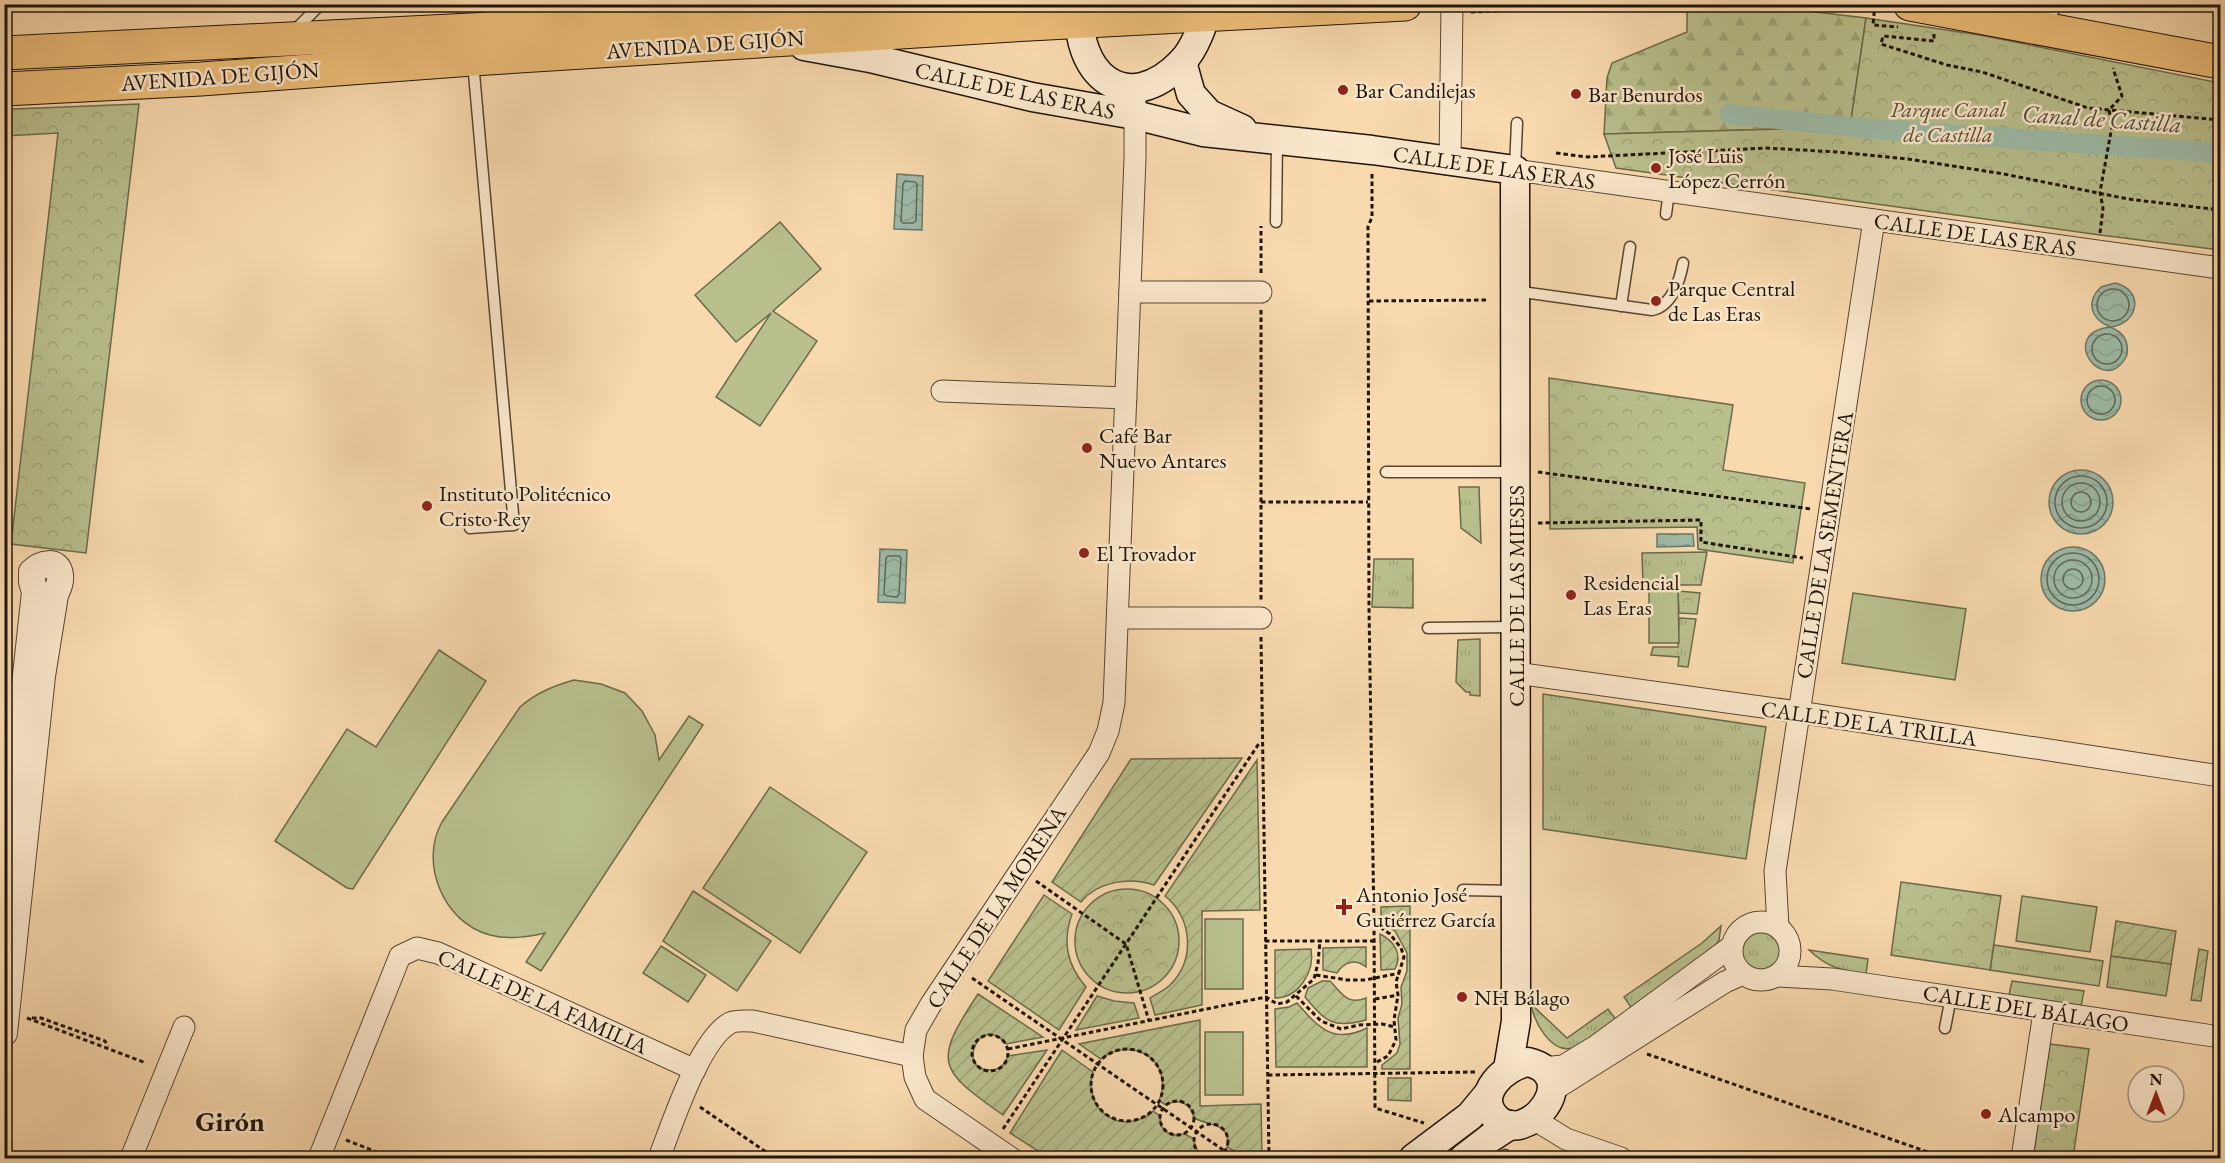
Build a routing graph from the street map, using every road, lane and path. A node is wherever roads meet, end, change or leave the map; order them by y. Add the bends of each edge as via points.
1 (321, 4) edge
2 (479, 4) edge
3 (994, 4) edge
4 (1405, 4) edge
5 (1501, 4) edge
6 (1875, 4) edge
7 (2044, 6) edge
8 (1207, 9) edge
9 (1459, 9) edge
10 (1079, 13) edge
11 (1907, 16) edge
12 (537, 27) junction
13 (1934, 30) dead end
14 (286, 39) junction
15 (772, 40) junction
16 (2220, 42) edge
17 (200, 43) junction
18 (4, 54) edge
19 (472, 59) junction
20 (2110, 61) dead end
21 (1182, 62) junction
22 (2220, 62) edge
23 (4, 71) edge
24 (4, 89) edge
25 (1131, 97) junction
26 (2109, 110) junction
27 (2220, 120) edge
28 (1517, 123) dead end
29 (1275, 140) junction
30 (1556, 153) dead end
31 (1450, 161) junction
32 (1372, 169) dead end
33 (1515, 170) junction
34 (1669, 191) junction
35 (2100, 192) junction
36 (2220, 210) edge
37 (1666, 214) dead end
38 (1874, 219) junction
39 (1261, 222) dead end
40 (1276, 222) dead end
41 (2100, 235) dead end
42 (1630, 247) dead end
43 (1683, 263) dead end
44 (2220, 268) edge
45 (1130, 292) junction
46 (1261, 292) junction
47 (1502, 295) junction
48 (1369, 301) junction
49 (1622, 306) junction
50 (942, 391) dead end
51 (1126, 398) junction
52 (1386, 472) dead end
53 (1515, 472) junction
54 (1261, 502) junction
55 (1368, 502) junction
56 (1830, 512) junction
57 (1515, 524) junction
58 (470, 528) dead end
59 (1822, 560) junction
60 (1118, 618) junction
61 (1261, 618) junction
62 (1516, 627) junction
63 (1428, 628) dead end
64 (1516, 673) junction
65 (24, 674) edge
66 (1798, 712) junction
67 (1261, 741) junction
68 (2220, 776) edge
69 (1020, 870) junction
70 (1775, 871) junction
71 (4, 879) edge
72 (1463, 890) dead end
73 (1516, 891) junction
74 (1754, 922) junction
75 (1374, 923) junction
76 (1778, 927) junction
77 (1265, 941) junction
78 (1320, 941) junction
79 (1374, 941) junction
80 (1126, 944) junction
81 (1732, 946) junction
82 (1789, 958) junction
83 (956, 967) junction
84 (1400, 974) junction
85 (1743, 974) junction
86 (1316, 975) junction
87 (1777, 976) junction
88 (1375, 979) junction
89 (1832, 979) junction
90 (1398, 995) junction
91 (1296, 996) junction
92 (1266, 997) junction
93 (1951, 997) junction
94 (1375, 999) junction
95 (2044, 1012) junction
96 (27, 1018) dead end
97 (1149, 1022) junction
98 (1375, 1024) junction
99 (184, 1027) dead end
100 (1395, 1027) junction
101 (1945, 1028) dead end
102 (4, 1033) edge
103 (2220, 1037) edge
104 (1062, 1040) junction
105 (1008, 1049) junction
106 (1637, 1050) dead end
107 (912, 1056) junction
108 (146, 1063) dead end
109 (1375, 1063) junction
110 (1097, 1064) junction
111 (696, 1070) junction
112 (1374, 1073) junction
113 (1268, 1075) junction
114 (1517, 1076) junction
115 (683, 1096) junction
116 (1157, 1105) junction
117 (1163, 1109) junction
118 (1521, 1122) junction
119 (1428, 1125) dead end
120 (1191, 1128) junction
121 (1196, 1132) junction
122 (334, 1136) junction
123 (992, 1145) junction
124 (1225, 1151) junction
125 (131, 1158) edge
126 (319, 1158) edge
127 (392, 1158) edge
128 (659, 1158) edge
129 (775, 1158) edge
130 (1011, 1158) edge
131 (1235, 1158) edge
132 (1269, 1158) edge
133 (1414, 1158) edge
134 (1464, 1158) edge
135 (1621, 1158) edge
136 (1945, 1158) edge
137 (2022, 1158) edge

1 - 14 lane
2 - 12 lane
3 - 12 highway, AVENIDA DE GIJÓN
4 - 8 highway, AVENIDA DE GIJÓN
5 - 9 path via 1501,12
6 - 11 path via 1873,25
7 - 16 highway
8 - 10 highway, AVENIDA DE GIJÓN
8 - 21 main road via 1197,38
9 - 31 street
10 - 15 highway, AVENIDA DE GIJÓN
10 - 25 main road, CALLE DE LAS ERAS via 1081,42 1090,64 1102,79
11 - 22 highway
12 - 14 highway, AVENIDA DE GIJÓN
13 - 26 path via 1934,41 1883,36 1881,44 1982,72 2088,108
14 - 17 highway, AVENIDA DE GIJÓN
15 - 19 highway, AVENIDA DE GIJÓN
15 - 25 main road, CALLE DE LAS ERAS via 1094,108
17 - 18 highway, AVENIDA DE GIJÓN
17 - 23 highway via 171,54 12,66
19 - 24 highway, AVENIDA DE GIJÓN
19 - 58 lane via 514,525
20 - 26 path via 2122,96
21 - 25 main road
21 - 29 main road via 1191,94 1209,114
25 - 29 main road, CALLE DE LAS ERAS via 1203,132
25 - 45 street, CALLE DE LA MORENA
26 - 27 path
26 - 35 path via 2112,126
28 - 33 lane
29 - 31 main road, CALLE DE LAS ERAS
29 - 40 lane
30 - 35 path via 1587,157 1766,148 1837,152 1908,159
31 - 33 main road, CALLE DE LAS ERAS
32 - 48 path
33 - 34 street, CALLE DE LAS ERAS
33 - 47 main road, CALLE DE LAS MIESES
34 - 37 lane
34 - 38 street, CALLE DE LAS ERAS
35 - 36 path
35 - 41 path
38 - 44 street, CALLE DE LAS ERAS
38 - 56 street, CALLE DE LA SEMENTERA
39 - 46 path
42 - 49 lane
43 - 49 lane via 1679,281 1662,306 1647,310
45 - 46 street
45 - 51 street, CALLE DE LA MORENA
46 - 54 path
47 - 48 path
47 - 49 lane
47 - 53 main road, CALLE DE LAS MIESES
48 - 55 path
50 - 51 street
51 - 60 street, CALLE DE LA MORENA
52 - 53 lane
53 - 56 path via 1549,472
53 - 57 main road, CALLE DE LAS MIESES
54 - 55 path
54 - 61 path
55 - 75 path
56 - 59 street, CALLE DE LA SEMENTERA
57 - 59 path via 1701,520 1701,542
57 - 62 main road, CALLE DE LAS MIESES
59 - 66 street, CALLE DE LA SEMENTERA
60 - 61 street
60 - 69 street, CALLE DE LA MORENA via 1114,703 1108,731 1099,753
61 - 67 path
62 - 63 lane
62 - 64 main road, CALLE DE LAS MIESES
64 - 66 street, CALLE DE LA TRILLA
64 - 73 main road, CALLE DE LAS MIESES
65 - 71 street
65 - 102 street
66 - 68 street, CALLE DE LA TRILLA
66 - 70 street, CALLE DE LA SEMENTERA
67 - 77 path
67 - 80 path
69 - 80 path
69 - 83 street, CALLE DE LA MORENA
70 - 74 street, CALLE DE LA SEMENTERA
70 - 76 street, CALLE DE LA SEMENTERA
72 - 73 lane
73 - 114 main road, CALLE DE LAS MIESES
74 - 76 street
74 - 81 street via 1738,932
75 - 79 path
75 - 84 path via 1401,948 1404,957
76 - 82 street via 1788,940
77 - 78 path
77 - 92 path
78 - 79 path
78 - 86 path
79 - 88 path
80 - 97 path
80 - 104 path
81 - 85 street via 1733,962
81 - 114 street via 1563,1066
82 - 87 street
82 - 89 street, CALLE DEL BÁLAGO
83 - 104 path
83 - 107 street, CALLE DE LA MORENA via 916,1030
84 - 88 path
84 - 90 path via 1396,982
85 - 87 street via 1760,980
85 - 114 street
86 - 88 path
86 - 91 path
87 - 89 street, CALLE DEL BÁLAGO
88 - 94 path
89 - 93 street, CALLE DEL BÁLAGO
90 - 94 path
90 - 100 path
91 - 92 path via 1277,1004
91 - 98 path via 1321,1021 1341,1029
92 - 97 path
92 - 113 path
93 - 95 street, CALLE DEL BÁLAGO
93 - 101 lane
94 - 98 path
95 - 103 street, CALLE DEL BÁLAGO
95 - 137 street
96 - 108 path via 41,1018 105,1041 107,1047
97 - 104 path
98 - 100 path
98 - 109 path
99 - 125 street
100 - 109 path via 1392,1051
104 - 105 path
104 - 110 path
104 - 123 path
105 - 105 path via 1003,1040 990,1035 977,1041 972,1053 982,1069 995,1070 1006,1062
106 - 136 path
107 - 111 street via 753,1022 732,1022 716,1033
107 - 123 street, CALLE DE LA MORENA via 915,1077 925,1099
109 - 112 path
110 - 116 path
110 - 116 path via 1118,1050 1131,1049 1148,1056 1162,1078
110 - 116 path via 1090,1089 1095,1104 1107,1116 1120,1121 1137,1120
111 - 115 street
111 - 122 street, CALLE DE LA FAMILIA via 438,952 417,948 400,956
112 - 113 path
112 - 114 path
112 - 119 path via 1375,1108
113 - 132 path
114 - 118 main road via 1545,1107
114 - 118 main road, CALLE DE LAS MIESES via 1489,1104 1498,1120
114 - 133 main road
115 - 128 street
115 - 129 path
116 - 117 path
117 - 120 path
117 - 120 path via 1160,1121 1168,1133 1182,1135
117 - 120 path via 1171,1102 1188,1105 1194,1118
118 - 134 main road via 1490,1138
118 - 135 street
120 - 121 path
121 - 124 path
121 - 124 path via 1194,1144 1202,1155 1216,1157
121 - 124 path via 1206,1124 1222,1127 1228,1138
122 - 126 street, CALLE DE LA FAMILIA
122 - 127 path
123 - 130 street, CALLE DE LA MORENA
124 - 131 path

